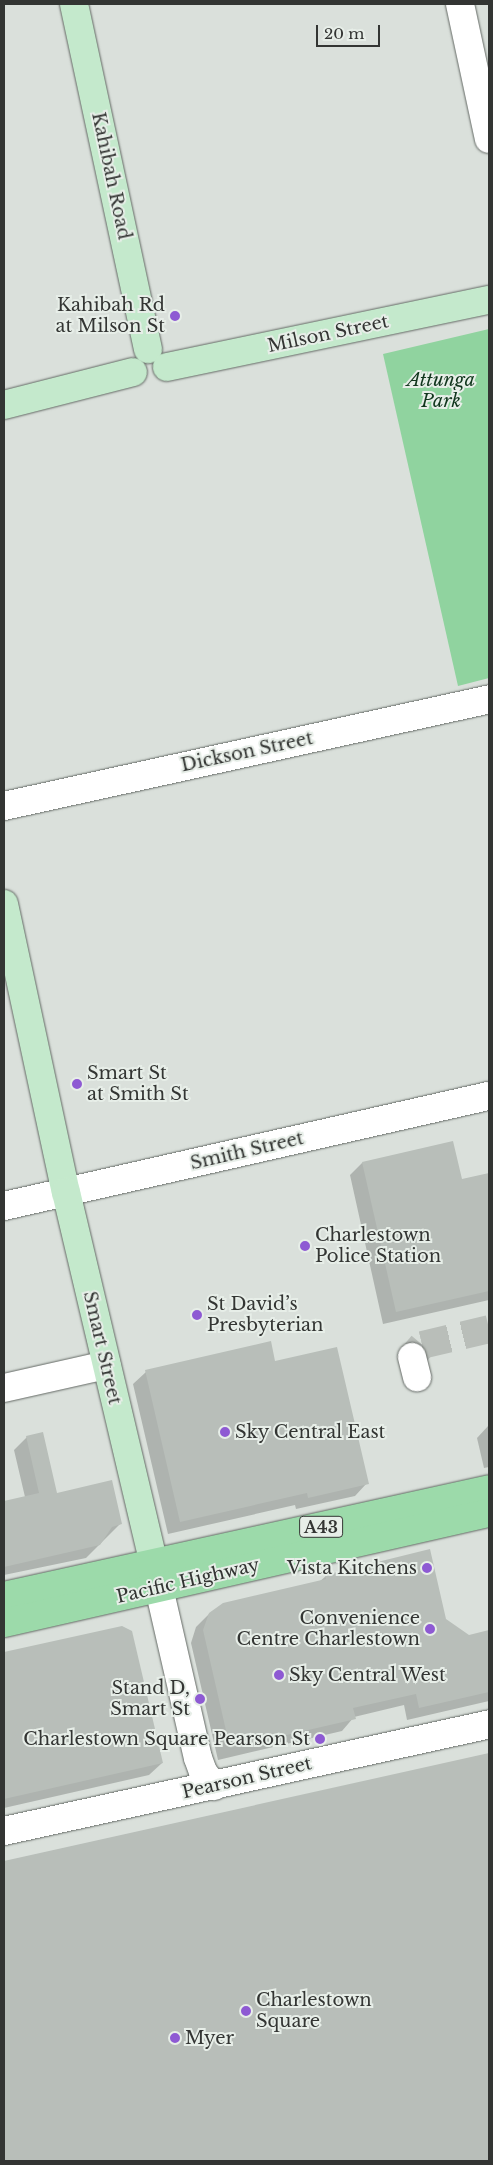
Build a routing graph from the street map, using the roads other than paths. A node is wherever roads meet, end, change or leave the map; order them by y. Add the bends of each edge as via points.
1 (74, 4) edge
2 (460, 4) edge
3 (489, 139) edge
4 (489, 300) edge
5 (157, 358) junction
6 (4, 405) edge
7 (489, 699) edge
8 (4, 806) edge
9 (4, 904) edge
10 (489, 1096) edge
11 (66, 1192) junction
12 (4, 1206) edge
13 (106, 1365) junction
14 (4, 1388) edge
15 (489, 1488) edge
16 (489, 1513) edge
17 (156, 1576) junction
18 (4, 1596) edge
19 (4, 1623) edge
20 (489, 1724) edge
21 (214, 1786) junction
22 (4, 1832) edge

1 - 5 main road, Kahibah Road
2 - 3 street
4 - 5 main road, Milson Street
5 - 6 main road via 135,357 133,372
7 - 8 street, Dickson Street
9 - 11 main road, Smart Street
10 - 11 street, Smith Street
11 - 12 street, Smith Street
11 - 13 main road, Smart Street
13 - 14 street
13 - 17 main road, Smart Street
15 - 17 highway, Pacific Highway / A43
16 - 17 highway, Pacific Highway / A43
17 - 18 highway, Pacific Highway / A43
17 - 19 highway, Pacific Highway / A43
17 - 21 street, Smart Street via 198,1758 203,1772
20 - 21 street, Pearson Street
21 - 22 street, Pearson Street

